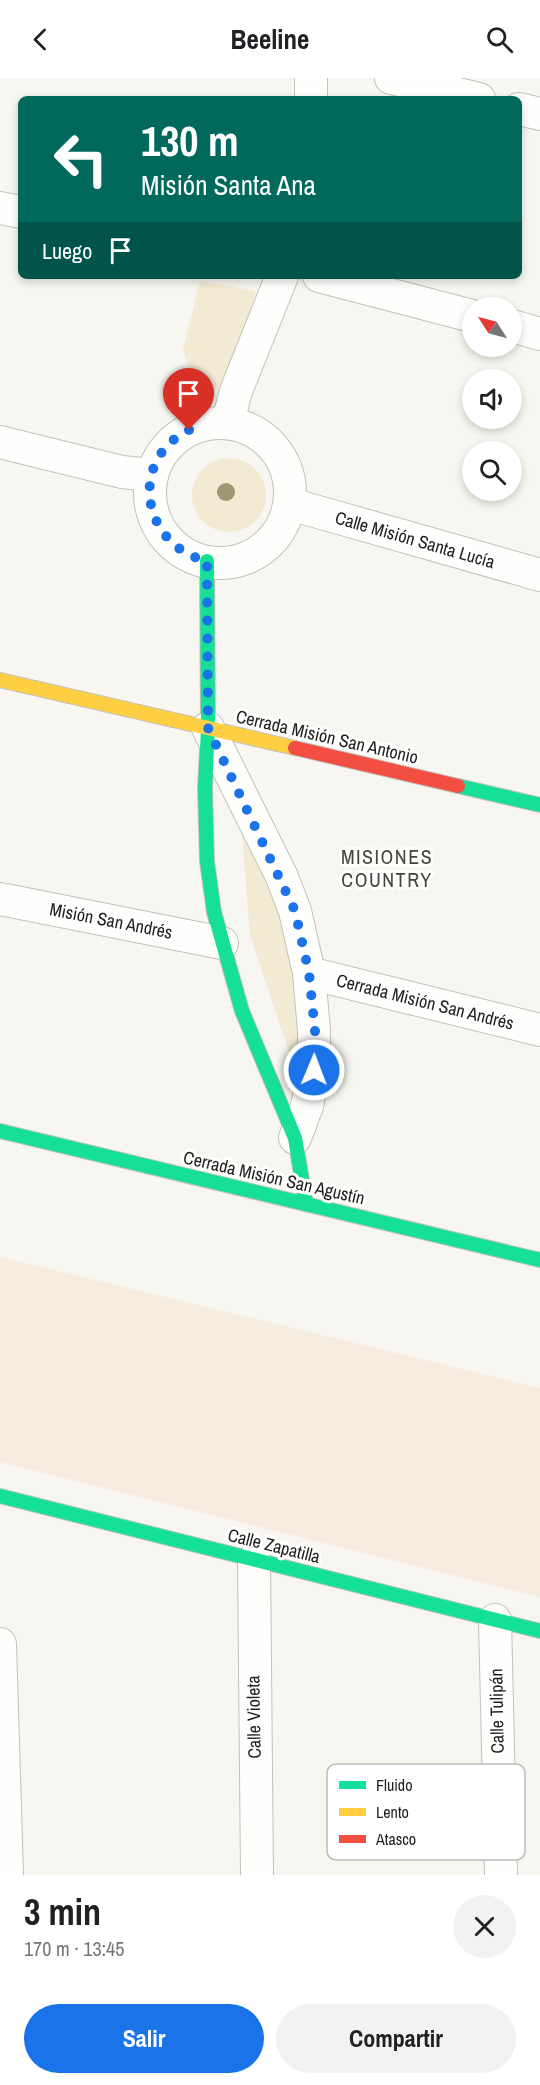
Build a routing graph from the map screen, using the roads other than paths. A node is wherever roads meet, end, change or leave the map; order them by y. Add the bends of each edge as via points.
1 (311, 78) edge
2 (391, 78) edge
3 (311, 96) edge
4 (466, 96) edge
5 (522, 110) edge
6 (540, 114) edge
7 (0, 208) edge
8 (18, 211) edge
9 (281, 279) edge
10 (331, 279) edge
11 (462, 313) edge
12 (522, 329) edge
13 (540, 334) edge
14 (228, 422) junction
15 (0, 442) edge
16 (151, 475) junction
17 (290, 504) junction
18 (207, 561) junction
19 (540, 575) edge
20 (0, 680) edge
21 (208, 728) junction
22 (540, 805) edge
23 (0, 899) edge
24 (222, 943) junction
25 (309, 973) junction
26 (540, 1030) edge
27 (0, 1131) edge
28 (295, 1138) junction
29 (306, 1204) junction
30 (540, 1260) edge
31 (0, 1496) edge
32 (254, 1560) junction
33 (495, 1620) junction
34 (540, 1631) edge
35 (0, 1644) edge
36 (498, 1764) edge
37 (501, 1860) edge
38 (7, 1875) edge
39 (257, 1875) edge
40 (501, 1875) edge

1 - 3 street
2 - 4 street
5 - 6 street
7 - 8 street
9 - 14 street
10 - 11 street
12 - 13 street
14 - 16 street via 200,424 178,435 161,453
14 - 17 street via 249,428 272,445 285,466
15 - 16 street via 122,472
16 - 18 street via 149,499 155,523 169,543 190,557
17 - 18 street via 280,530 263,548 242,560 217,564
17 - 19 street, Calle Misión Santa Lucía
18 - 21 street
20 - 21 street, Cerrada Misión San Antonio
21 - 22 street, Cerrada Misión San Antonio
21 - 24 street via 207,861
21 - 25 street via 286,888
23 - 24 street, Misión San Andrés
24 - 28 street via 242,1011
25 - 26 street, Cerrada Misión San Andrés
25 - 28 street via 315,1031 314,1070
27 - 29 street, Cerrada Misión San Agustín
28 - 29 street
29 - 30 street, Cerrada Misión San Agustín
31 - 32 street, Calle Zapatilla
32 - 33 street, Calle Zapatilla
32 - 39 street, Calle Violeta
33 - 34 street, Calle Zapatilla
33 - 36 street, Calle Tulipán
35 - 38 street
37 - 40 street, Calle Tulipán

